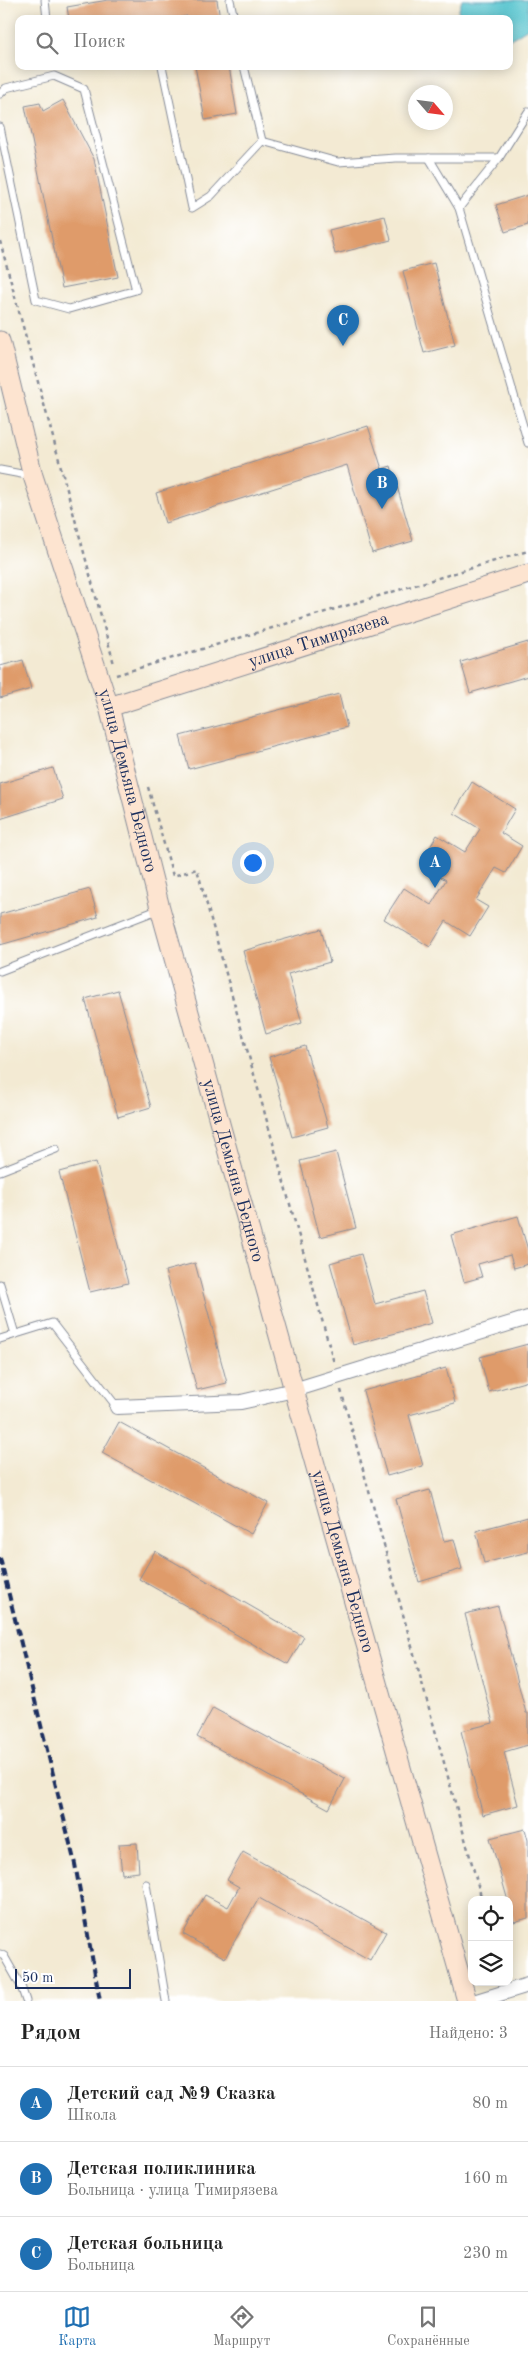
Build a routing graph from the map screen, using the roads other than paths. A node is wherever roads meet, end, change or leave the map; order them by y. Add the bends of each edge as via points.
1 (45, 0) edge
2 (230, 0) edge
3 (47, 15) edge
4 (233, 15) edge
5 (53, 70) edge
6 (163, 70) edge
7 (245, 70) edge
8 (54, 76) junction
9 (0, 94) edge
10 (528, 112) edge
11 (0, 127) edge
12 (262, 141) junction
13 (429, 158) junction
14 (499, 158) junction
15 (459, 208) junction
16 (0, 341) edge
17 (528, 443) edge
18 (0, 470) edge
19 (33, 476) junction
20 (528, 574) edge
21 (117, 704) junction
22 (160, 908) junction
23 (0, 971) edge
24 (56, 1149) dead end
25 (0, 1171) edge
26 (0, 1284) edge
27 (528, 1318) edge
28 (15, 1334) junction
29 (0, 1338) edge
30 (294, 1390) junction
31 (117, 1407) joint
32 (146, 1884) dead end
33 (0, 1954) edge
34 (528, 1985) edge
35 (26, 2001) edge
36 (166, 2001) edge
37 (468, 2001) edge
38 (477, 2001) edge

1 - 3 lane
2 - 4 lane
5 - 8 lane
6 - 12 lane via 192,208 211,196
7 - 12 lane
8 - 9 lane via 6,88
8 - 11 lane via 84,89 136,290 69,309 36,300
10 - 14 lane
12 - 13 lane via 338,162
13 - 14 lane
13 - 15 lane
14 - 15 lane
15 - 17 lane
16 - 19 main road, улица Демьяна Бедного
18 - 19 lane
19 - 21 main road, улица Демьяна Бедного
20 - 21 main road, улица Тимирязева
21 - 22 main road, улица Демьяна Бедного
22 - 23 lane
22 - 30 main road, улица Демьяна Бедного
24 - 25 lane
26 - 28 lane
27 - 30 street
28 - 29 lane
28 - 31 lane via 52,1323
30 - 31 street via 242,1402
30 - 37 main road, улица Демьяна Бедного
32 - 36 lane
33 - 35 lane via 21,1986
34 - 38 street

